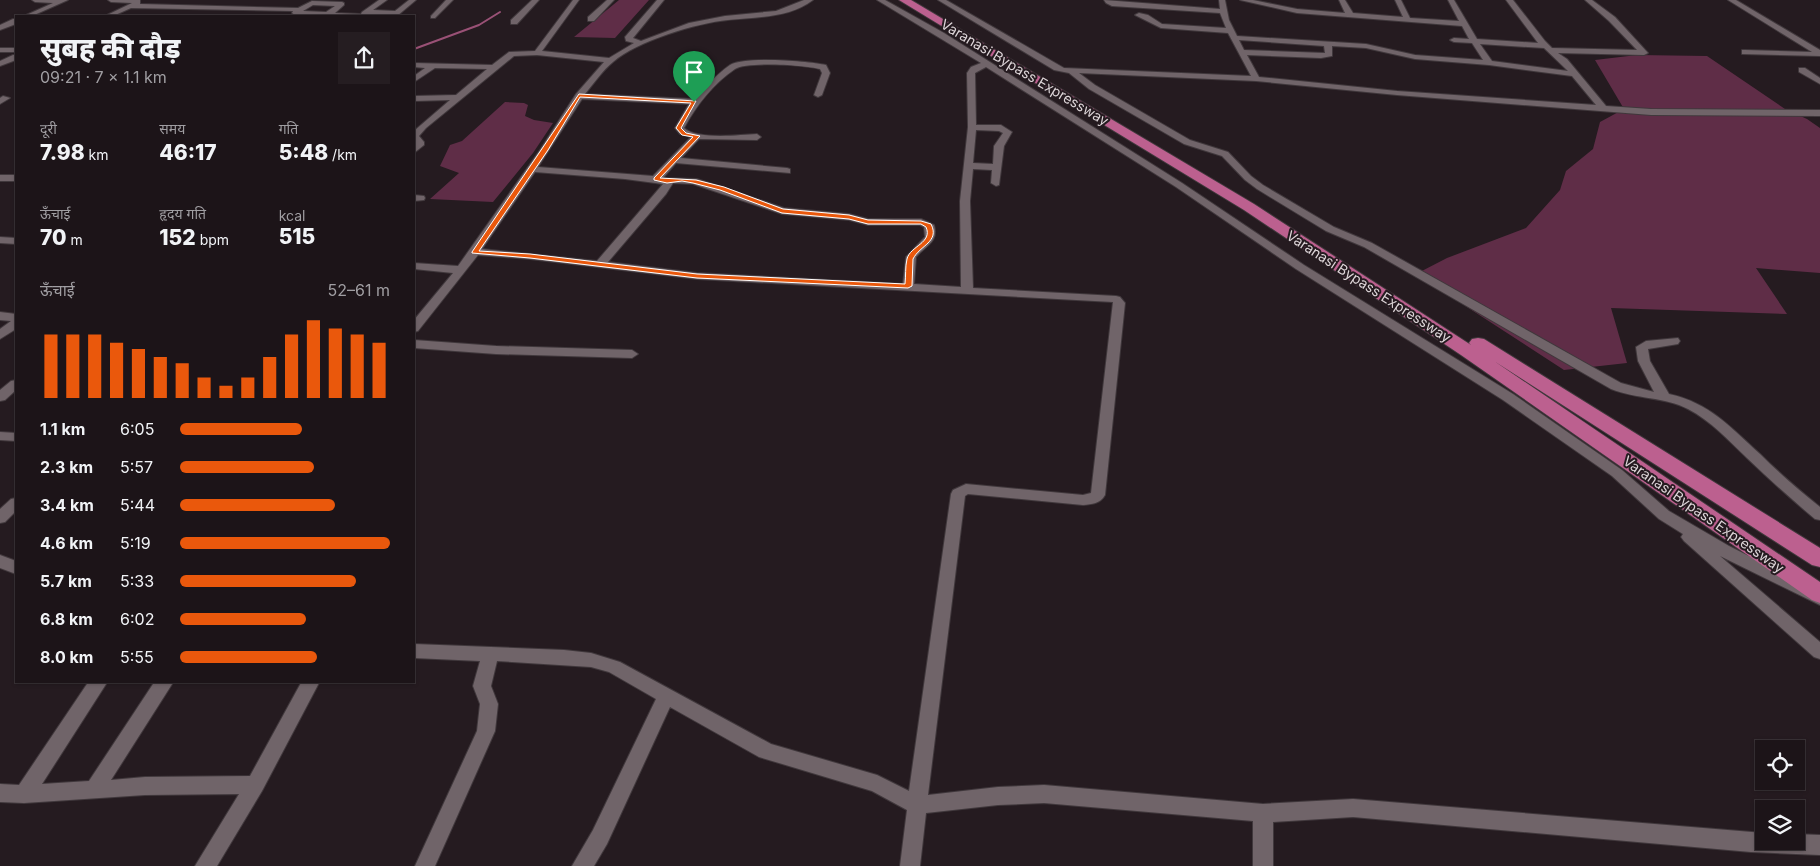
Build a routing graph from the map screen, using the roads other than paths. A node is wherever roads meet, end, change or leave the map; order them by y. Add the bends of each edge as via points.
1 (35, 0) edge
2 (64, 0) edge
3 (111, 0) edge
4 (141, 0) edge
5 (259, 0) edge
6 (384, 0) edge
7 (413, 0) edge
8 (450, 0) edge
9 (536, 0) edge
10 (576, 0) edge
11 (610, 0) edge
12 (661, 0) edge
13 (810, 0) edge
14 (880, 0) edge
15 (904, 0) edge
16 (915, 0) edge
17 (941, 0) edge
18 (1107, 0) edge
19 (1222, 0) edge
20 (1243, 0) edge
21 (1342, 0) edge
22 (1398, 0) edge
23 (1451, 0) edge
24 (1509, 0) edge
25 (1588, 0) edge
26 (1731, 0) edge
27 (130, 6) junction
28 (245, 8) junction
29 (274, 8) junction
30 (300, 10) junction
31 (1224, 11) junction
32 (328, 14) junction
33 (29, 15) edge
34 (110, 15) edge
35 (234, 15) edge
36 (261, 15) edge
37 (292, 15) edge
38 (362, 15) edge
39 (395, 15) edge
40 (1139, 15) dead end
41 (1350, 15) junction
42 (433, 17) dead end
43 (1407, 19) junction
44 (0, 20) edge
45 (591, 20) dead end
46 (15, 21) edge
47 (15, 21) edge
48 (514, 22) dead end
49 (1464, 24) junction
50 (0, 28) edge
51 (1233, 35) junction
52 (1454, 40) dead end
53 (1474, 41) junction
54 (1328, 44) junction
55 (637, 45) junction
56 (1548, 48) junction
57 (0, 50) edge
58 (15, 50) edge
59 (1241, 52) junction
60 (1745, 52) dead end
61 (537, 53) junction
62 (1820, 53) edge
63 (15, 57) edge
64 (610, 60) junction
65 (1488, 63) junction
66 (0, 64) edge
67 (986, 64) junction
68 (415, 65) edge
69 (432, 66) junction
70 (494, 67) junction
71 (1802, 70) dead end
72 (1072, 71) junction
73 (1575, 74) junction
74 (415, 79) edge
75 (1256, 79) junction
76 (1820, 82) edge
77 (818, 95) dead end
78 (579, 96) junction
79 (458, 97) junction
80 (415, 98) edge
81 (694, 102) junction
82 (1604, 109) junction
83 (1808, 113) junction
84 (1820, 113) edge
85 (1820, 122) edge
86 (972, 126) junction
87 (415, 135) edge
88 (697, 136) junction
89 (415, 137) edge
90 (757, 137) dead end
91 (415, 149) edge
92 (674, 160) junction
93 (968, 166) junction
94 (997, 167) junction
95 (532, 169) junction
96 (787, 171) dead end
97 (0, 178) edge
98 (15, 178) edge
99 (662, 180) junction
100 (996, 183) dead end
101 (0, 240) edge
102 (15, 241) edge
103 (475, 252) junction
104 (600, 264) junction
105 (415, 266) edge
106 (460, 270) junction
107 (908, 286) junction
108 (967, 289) junction
109 (0, 316) edge
110 (15, 318) edge
111 (15, 324) edge
112 (415, 327) edge
113 (0, 335) edge
114 (1674, 341) dead end
115 (415, 344) edge
116 (632, 354) dead end
117 (15, 385) edge
118 (0, 397) edge
119 (1664, 398) junction
120 (0, 436) edge
121 (15, 437) edge
122 (15, 504) edge
123 (1664, 515) junction
124 (1820, 515) edge
125 (0, 518) edge
126 (1820, 559) edge
127 (0, 561) edge
128 (15, 568) edge
129 (1820, 594) edge
130 (1820, 599) edge
131 (415, 651) edge
132 (1820, 652) edge
133 (490, 655) junction
134 (98, 683) edge
135 (164, 683) edge
136 (310, 683) edge
137 (667, 695) junction
138 (255, 786) junction
139 (94, 790) junction
140 (0, 793) edge
141 (24, 794) junction
142 (916, 805) junction
143 (1262, 813) junction
144 (1818, 847) edge
145 (205, 866) edge
146 (424, 866) edge
147 (582, 866) edge
148 (910, 866) edge
149 (1264, 866) edge

1 - 2 street
2 - 33 street
3 - 4 street
4 - 27 street
5 - 28 street
6 - 38 street
7 - 39 street
8 - 42 street
9 - 48 street
10 - 61 street
11 - 45 street
12 - 55 street via 629,37
13 - 55 street via 777,12 708,20
14 - 67 street
15 - 129 highway, Varanasi Bypass Expressway via 1249,207 1467,351
16 - 126 highway, Varanasi Bypass Expressway via 1259,204
17 - 72 street via 1057,68
18 - 31 street via 1112,4
19 - 31 street
20 - 41 street via 1283,9
21 - 41 street
22 - 43 street
23 - 49 street
24 - 56 street
25 - 56 street via 1612,19 1644,53
26 - 62 street
27 - 28 street
27 - 34 street
28 - 29 street
28 - 35 street
29 - 30 street
29 - 36 street
30 - 32 street
30 - 32 street via 312,3 342,4
30 - 37 street
31 - 51 street
32 - 38 street
38 - 39 street
40 - 51 street via 1148,16 1158,26
41 - 43 street
43 - 49 street
44 - 46 street
47 - 50 street
49 - 53 street
51 - 54 street
51 - 59 street
52 - 53 street
53 - 56 street
53 - 65 street
54 - 59 street via 1329,54 1321,56
54 - 65 street
55 - 64 street
56 - 73 street
57 - 58 street
59 - 75 street
60 - 62 street
61 - 64 street
61 - 70 street via 512,54
63 - 66 street
64 - 78 street
65 - 73 street
67 - 86 street via 971,73
67 - 123 street via 1508,397 1616,473
68 - 69 street
69 - 70 street
69 - 74 street
70 - 79 street
71 - 76 street
72 - 75 street
72 - 119 street via 1109,97 1186,142 1225,154 1260,187 1330,229 1368,245 1616,386
73 - 82 street
75 - 82 street
77 - 81 street via 826,72 823,66 762,63 734,66
78 - 81 street
78 - 95 street
79 - 80 street
79 - 87 street
81 - 88 street via 679,128 684,134
82 - 83 street
83 - 84 street
83 - 85 street
86 - 93 street
86 - 94 street via 1001,128 1008,132 999,146
88 - 90 street
88 - 92 street
89 - 91 street via 419,142
92 - 96 street
92 - 99 street
93 - 94 street
93 - 108 street via 965,198
94 - 100 street
95 - 99 street
95 - 103 street
97 - 98 street
99 - 104 street via 668,184 663,192
99 - 107 street via 694,181 782,211 842,216 868,222 921,222 929,225 929,239 910,259
101 - 102 street
103 - 104 street
103 - 106 street
104 - 107 street via 697,276
105 - 106 street
106 - 112 street
107 - 108 street
108 - 142 street via 1110,297 1119,303 1098,495 1083,500 966,490 958,494
109 - 110 street
111 - 113 street
114 - 119 street via 1642,347 1644,361
115 - 116 street
117 - 118 street
119 - 124 street via 1689,404 1714,419
120 - 121 street
122 - 125 street
123 - 130 street via 1723,550
123 - 132 street
127 - 128 street
131 - 133 street
133 - 137 street via 591,660 614,667
133 - 146 street via 482,686 489,704 486,732
134 - 141 street
135 - 139 street
136 - 138 street
137 - 142 street via 766,751 877,784
137 - 147 street via 600,837
138 - 139 street via 145,786
138 - 145 street
139 - 141 street
140 - 141 street
142 - 143 street via 1044,794
142 - 148 street
143 - 144 street via 1353,808
143 - 149 street

